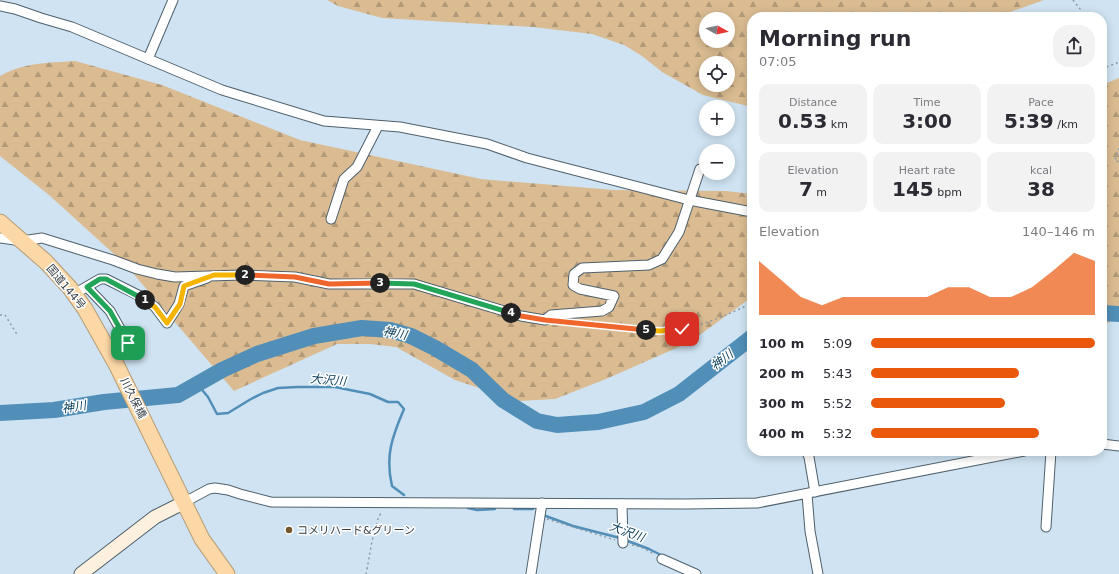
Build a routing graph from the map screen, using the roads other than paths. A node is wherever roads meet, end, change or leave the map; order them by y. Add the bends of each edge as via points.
1 (173, 0) edge
2 (0, 6) edge
3 (148, 59) junction
4 (378, 126) junction
5 (699, 172) edge
6 (689, 200) junction
7 (747, 211) edge
8 (331, 220) dead end
9 (0, 222) edge
10 (0, 238) edge
11 (22, 241) junction
12 (214, 275) junction
13 (81, 290) junction
14 (128, 343) dead end
15 (116, 364) joint
16 (1107, 445) edge
17 (1119, 446) edge
18 (808, 456) edge
19 (999, 456) edge
20 (1051, 456) edge
21 (811, 493) junction
22 (183, 503) junction
23 (542, 503) junction
24 (622, 504) junction
25 (1046, 528) dead end
26 (623, 540) road end
27 (662, 559) road end
28 (81, 574) edge
29 (227, 574) edge
30 (531, 574) edge
31 (696, 574) edge
32 (818, 574) edge

1 - 3 street
2 - 3 street via 72,27
3 - 4 street via 222,90 287,111 324,121
4 - 6 street via 487,144 527,158
4 - 8 street via 357,167 344,179
5 - 6 street
6 - 7 street
6 - 12 street via 679,232 662,259 649,265 582,268 574,274 573,285 614,296 609,307 602,311 551,315 545,320 521,316 414,284 329,284 295,277
9 - 11 highway, 国道144号
10 - 11 street
11 - 12 street via 42,238 157,274 175,277
11 - 13 highway, 国道144号
12 - 13 street via 184,286 180,304 167,323 155,307 142,297 106,279 100,279
13 - 14 street via 110,311
13 - 15 highway, 国道144号 via 85,308
15 - 22 highway, 川久保橋
16 - 17 street
18 - 21 street
19 - 21 street
20 - 25 street
21 - 24 street via 757,503
21 - 32 street via 810,531
22 - 23 street via 209,488 215,488 271,502
22 - 28 main road via 155,517
22 - 29 highway via 202,539
23 - 24 street
23 - 30 street
24 - 26 street
27 - 31 street

